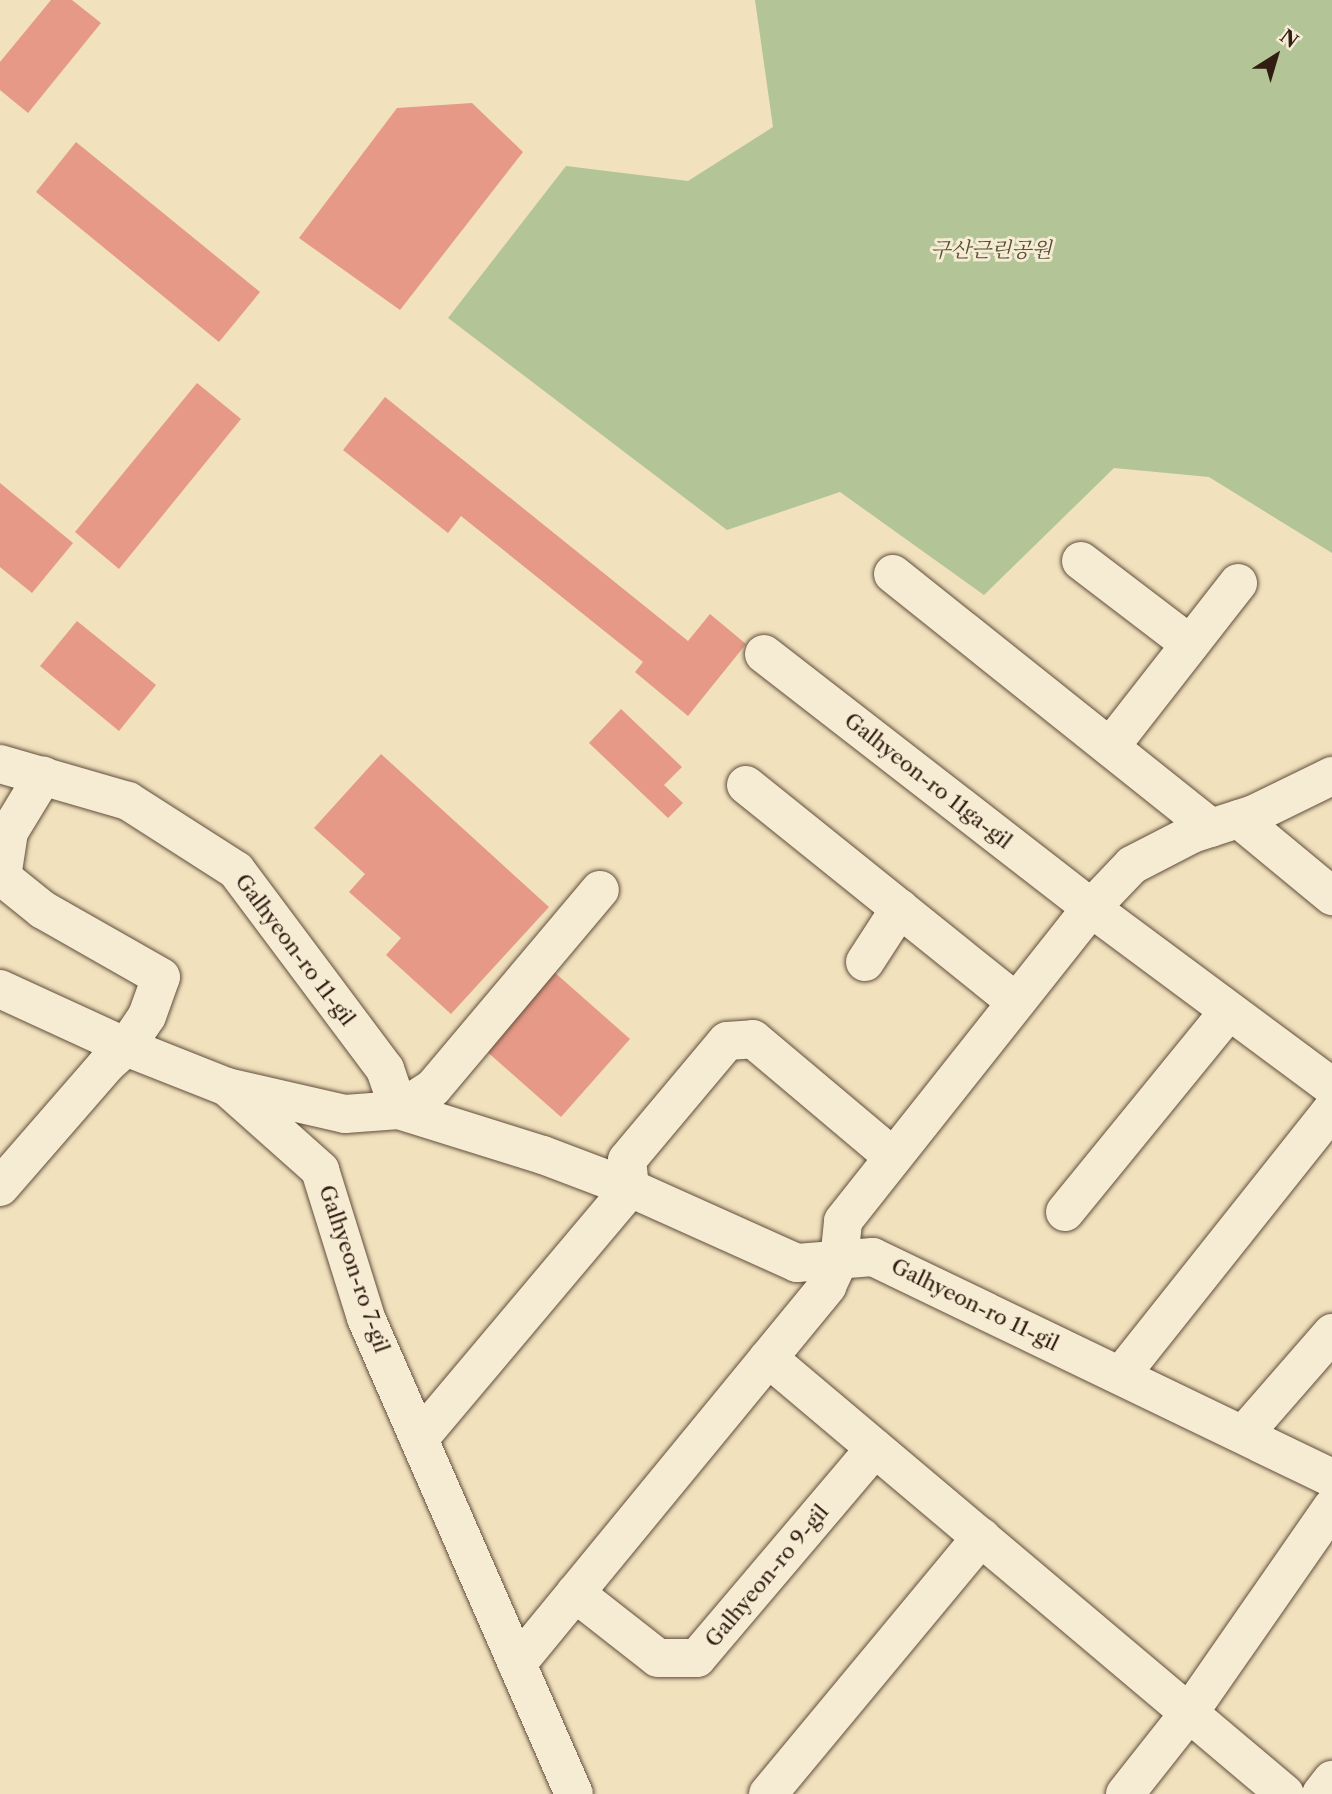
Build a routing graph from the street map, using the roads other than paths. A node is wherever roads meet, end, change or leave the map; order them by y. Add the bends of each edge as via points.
1 (1081, 561) dead end
2 (893, 574) dead end
3 (1238, 583) dead end
4 (1191, 644) junction
5 (764, 654) dead end
6 (1110, 747) junction
7 (0, 764) edge
8 (43, 776) junction
9 (1332, 776) edge
10 (746, 785) dead end
11 (1225, 824) junction
12 (600, 890) dead end
13 (1332, 896) edge
14 (900, 908) junction
15 (1091, 908) junction
16 (865, 962) dead end
17 (0, 989) edge
18 (1016, 1001) junction
19 (1229, 1011) junction
20 (126, 1047) junction
21 (227, 1087) junction
22 (1332, 1087) edge
23 (399, 1110) junction
24 (1332, 1110) edge
25 (893, 1157) junction
26 (0, 1187) edge
27 (630, 1188) junction
28 (1065, 1212) dead end
29 (839, 1260) junction
30 (1332, 1333) edge
31 (768, 1358) junction
32 (1121, 1375) junction
33 (1244, 1434) junction
34 (419, 1439) junction
35 (875, 1448) junction
36 (1332, 1478) edge
37 (1332, 1507) edge
38 (981, 1537) junction
39 (575, 1593) junction
40 (517, 1664) junction
41 (1189, 1713) junction
42 (1332, 1780) edge
43 (574, 1794) edge
44 (768, 1794) edge
45 (1125, 1794) edge
46 (1285, 1794) edge
47 (1321, 1794) edge

1 - 4 street
2 - 6 street
3 - 4 street
4 - 6 street
5 - 15 street, Galhyeon-ro 11ga-gil
6 - 11 street
7 - 8 street, Galhyeon-ro 11-gil
8 - 20 street via 9,832 2,877 43,910 161,977 147,1016
8 - 23 street, Galhyeon-ro 11-gil via 128,801 236,870 385,1069
9 - 11 street
10 - 14 street
11 - 13 street
11 - 15 street via 1192,834 1132,865
12 - 23 street via 433,1088
14 - 16 street
14 - 18 street
15 - 18 street
15 - 19 street, Galhyeon-ro 11ga-gil
17 - 20 street, Galhyeon-ro 7-gil
18 - 25 street
19 - 22 street, Galhyeon-ro 11ga-gil
19 - 28 street
20 - 21 street, Galhyeon-ro 7-gil
20 - 26 street
21 - 23 street, Galhyeon-ro 11-gil via 345,1114
21 - 34 street, Galhyeon-ro 7-gil via 320,1170 366,1318
23 - 27 street, Galhyeon-ro 11-gil
24 - 32 street
25 - 27 street via 753,1039 727,1041 627,1160
25 - 29 street via 843,1221
27 - 29 street, Galhyeon-ro 11-gil via 797,1263
27 - 34 street
29 - 31 street via 827,1286
29 - 32 street, Galhyeon-ro 11-gil via 873,1257
30 - 33 street
31 - 35 street
31 - 39 street
32 - 33 street, Galhyeon-ro 11-gil
33 - 36 street, Galhyeon-ro 11-gil
34 - 40 street, Galhyeon-ro 7-gil
35 - 38 street
35 - 39 street, Galhyeon-ro 9-gil via 697,1658 658,1658
37 - 41 street
38 - 41 street
38 - 44 street
39 - 40 street
40 - 43 street, Galhyeon-ro 7-gil
41 - 45 street
41 - 46 street
42 - 47 street

